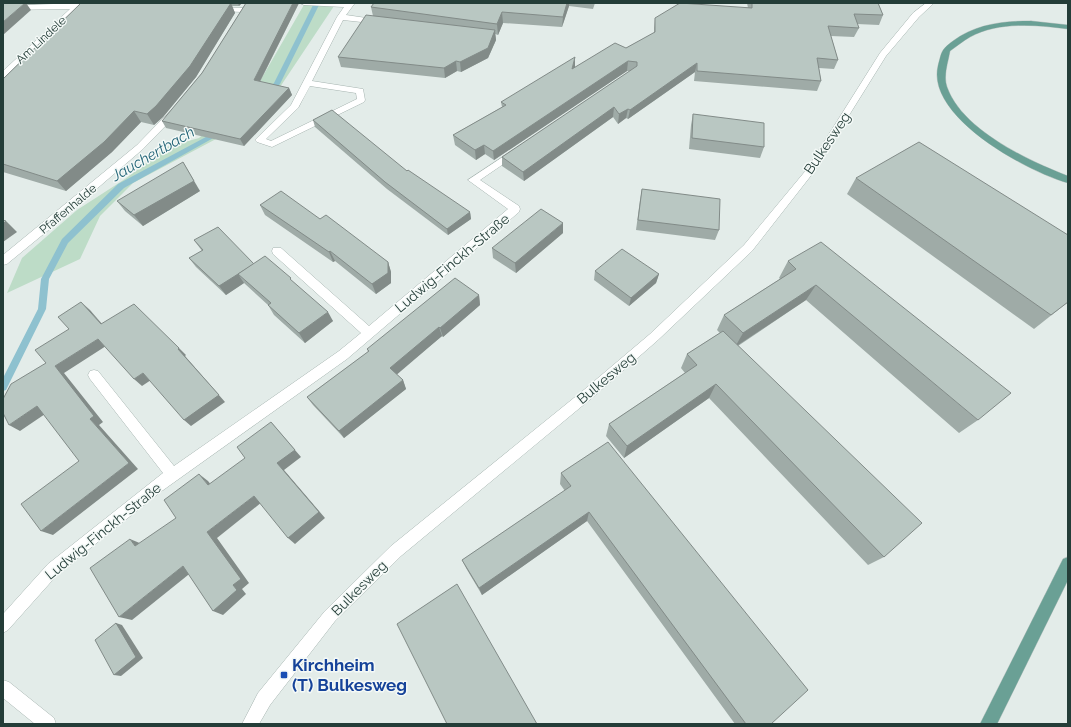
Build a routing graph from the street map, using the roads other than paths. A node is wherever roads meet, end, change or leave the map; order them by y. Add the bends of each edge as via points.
1 (304, 3) edge
2 (930, 3) edge
3 (351, 4) edge
4 (41, 5) edge
5 (78, 5) junction
6 (101, 6) edge
7 (245, 6) edge
8 (3, 8) edge
9 (211, 9) edge
10 (341, 17) junction
11 (235, 22) edge
12 (387, 23) edge
13 (1068, 27) edge
14 (3, 75) edge
15 (307, 83) junction
16 (181, 103) edge
17 (526, 145) edge
18 (1068, 180) edge
19 (277, 251) dead end
20 (3, 261) edge
21 (369, 333) junction
22 (94, 374) dead end
23 (173, 475) junction
24 (1068, 564) edge
25 (3, 625) edge
26 (3, 688) edge
27 (48, 724) edge
28 (250, 724) edge
29 (988, 724) edge

1 - 3 street
2 - 28 street, Bulkesweg via 916,15 883,55 810,171 748,248 642,347 396,551 330,616 264,700
3 - 10 street
4 - 5 street, Am Lindele
4 - 8 street, Am Lindele
5 - 6 street, Am Lindele
5 - 14 street, Am Lindele
7 - 9 street
7 - 11 street
10 - 12 street
10 - 15 street
13 - 18 main road via 1023,23 987,28 969,34 946,50 941,75 943,89 952,104 983,134 1038,169
15 - 15 street via 295,106 260,140 272,144 361,100 360,91
16 - 20 street, Pfaffenhalde via 167,120 122,162
17 - 21 street, Ludwig-Finckh-Straße via 473,180 515,209
19 - 21 street
21 - 23 street, Ludwig-Finckh-Straße
22 - 23 street, Ludwig-Finckh-Straße
23 - 25 street, Ludwig-Finckh-Straße via 54,569
24 - 29 main road
26 - 27 street

